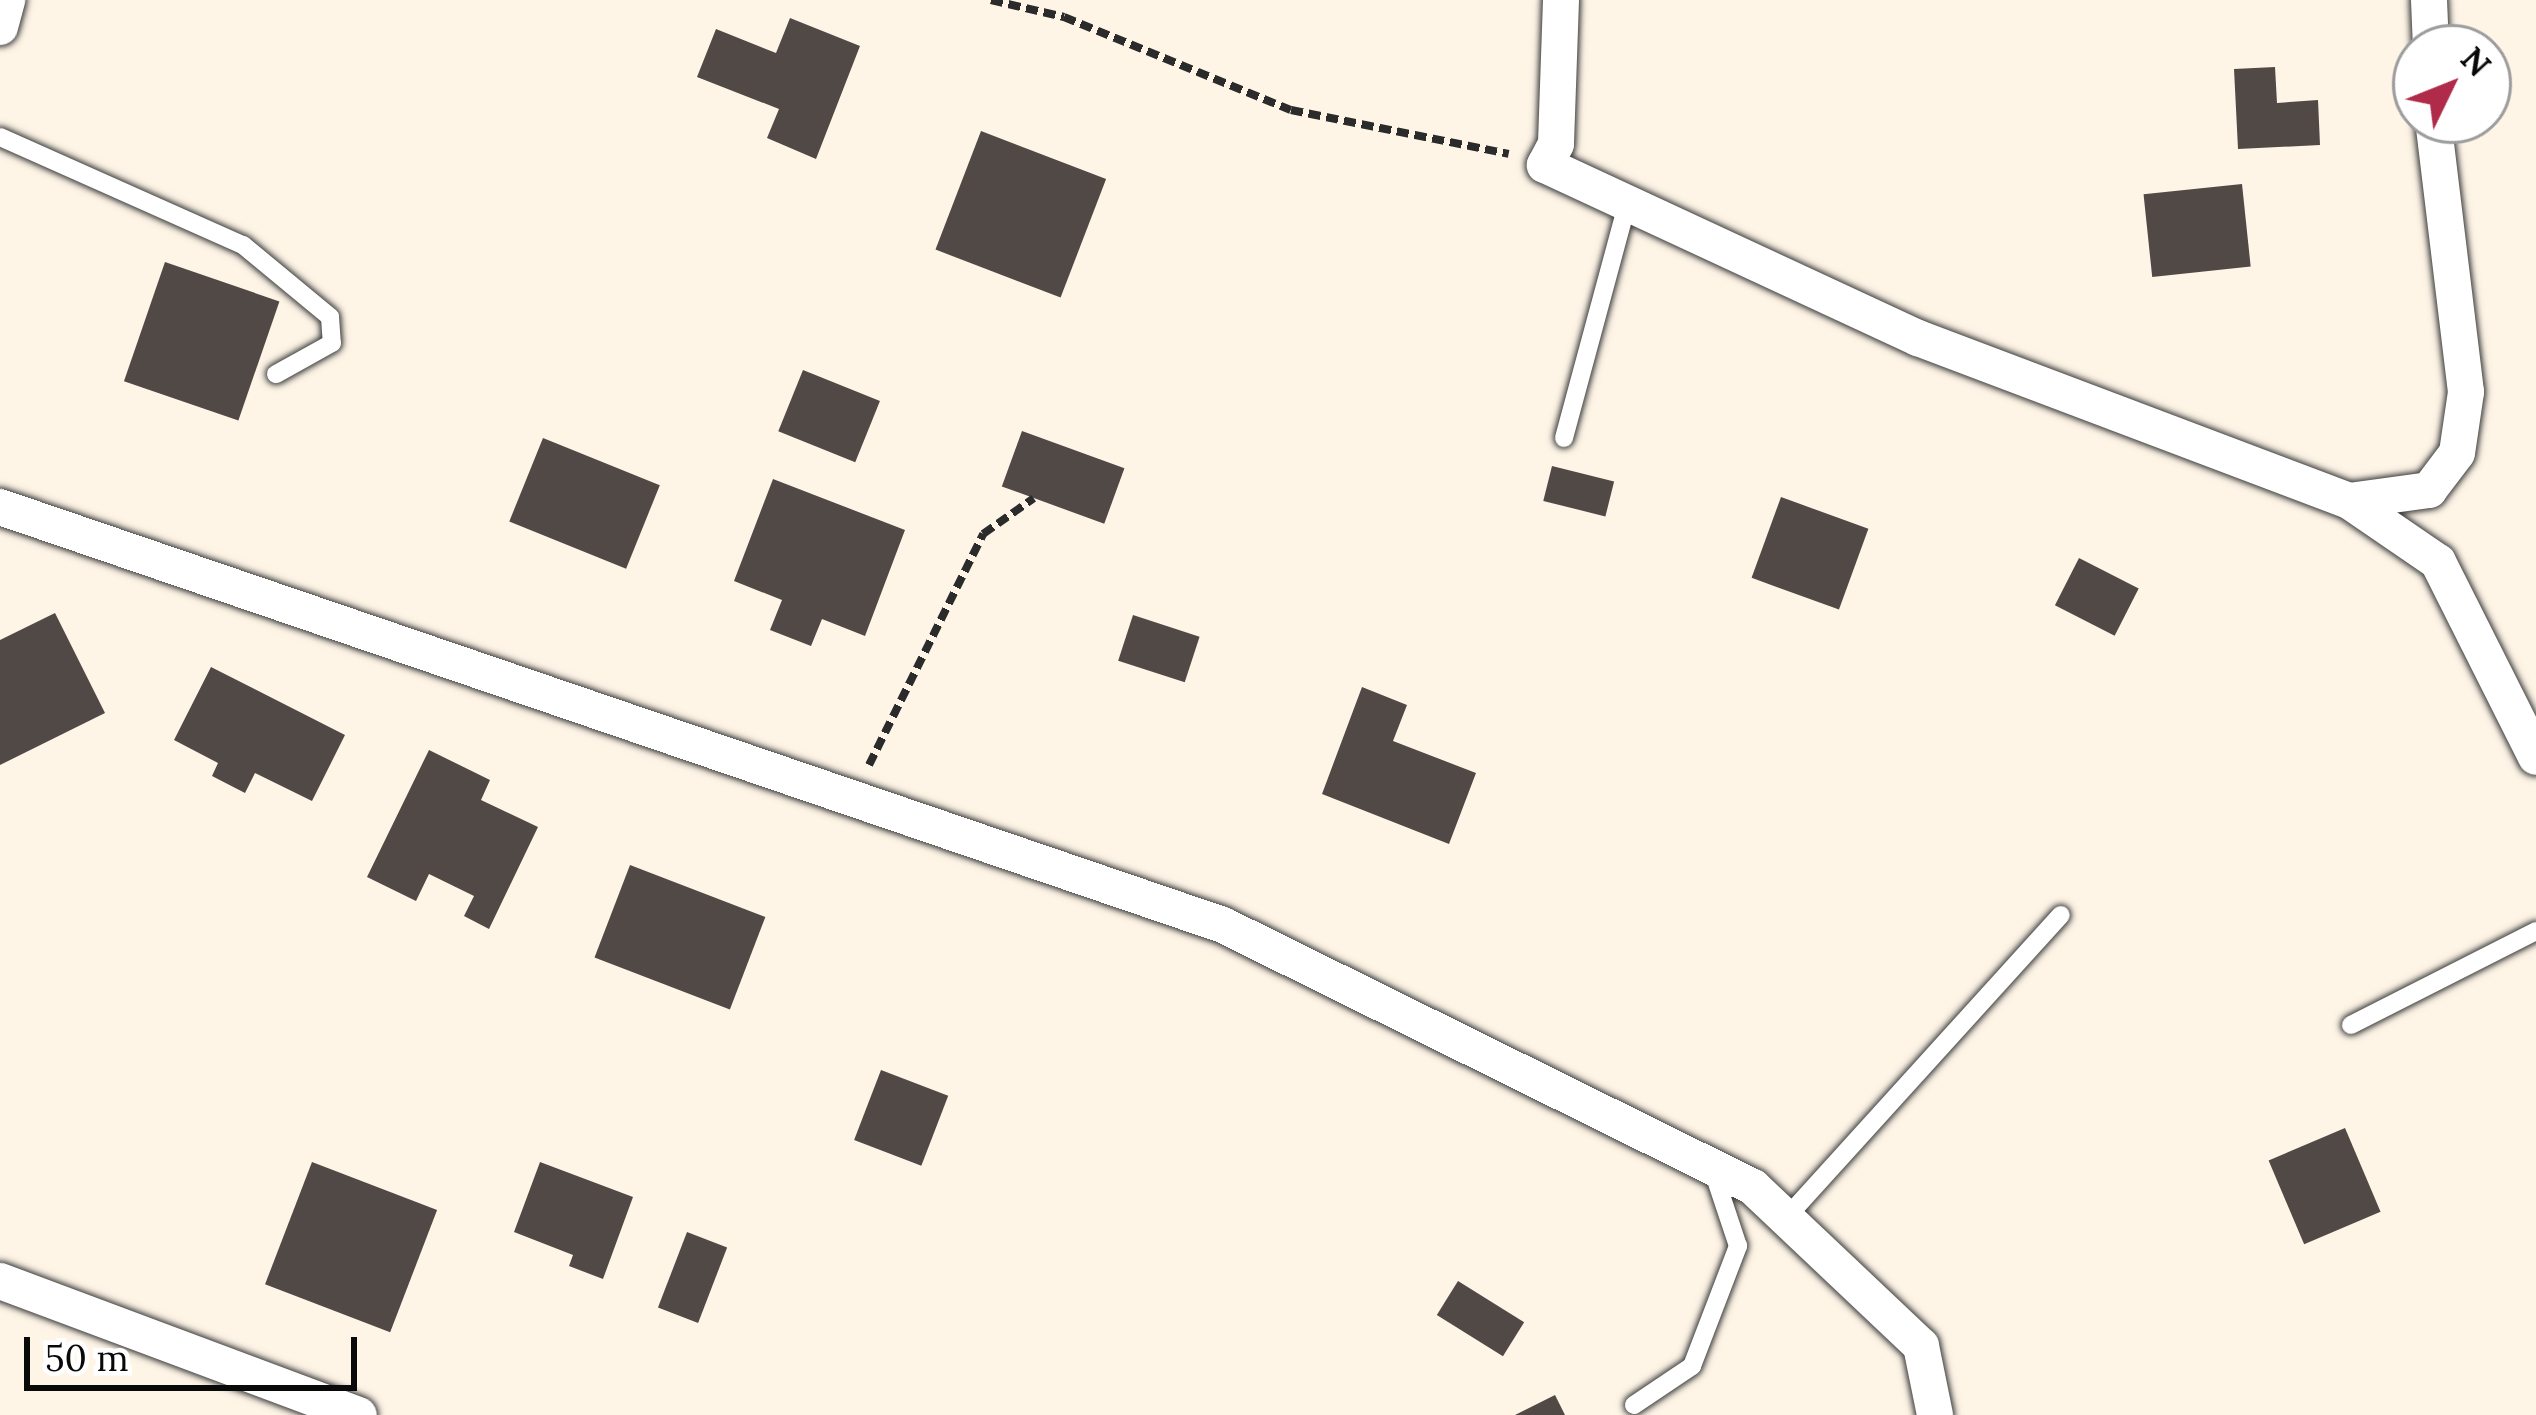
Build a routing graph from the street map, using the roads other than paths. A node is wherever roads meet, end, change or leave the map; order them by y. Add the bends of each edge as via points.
1 (7, 0) edge
2 (1561, 0) edge
3 (0, 27) edge
4 (0, 137) edge
5 (2436, 144) edge
6 (1629, 196) junction
7 (276, 374) dead end
8 (1564, 438) dead end
9 (2349, 501) junction
10 (0, 507) edge
11 (2536, 757) edge
12 (2061, 915) dead end
13 (2536, 931) edge
14 (2351, 1025) dead end
15 (1711, 1166) junction
16 (1786, 1219) junction
17 (0, 1281) edge
18 (1634, 1405) dead end
19 (359, 1415) edge
20 (1935, 1415) edge

1 - 3 street
2 - 6 street via 1556,144 1545,165
4 - 7 lane via 243,245 330,317 332,343
5 - 9 street via 2466,392 2457,453 2429,490
6 - 8 lane
6 - 9 street via 1918,338
9 - 11 street via 2438,562
10 - 15 street via 1223,925
12 - 16 lane
13 - 14 lane
15 - 16 street
15 - 18 lane via 1738,1246 1692,1366
16 - 20 street via 1921,1346
17 - 19 street

